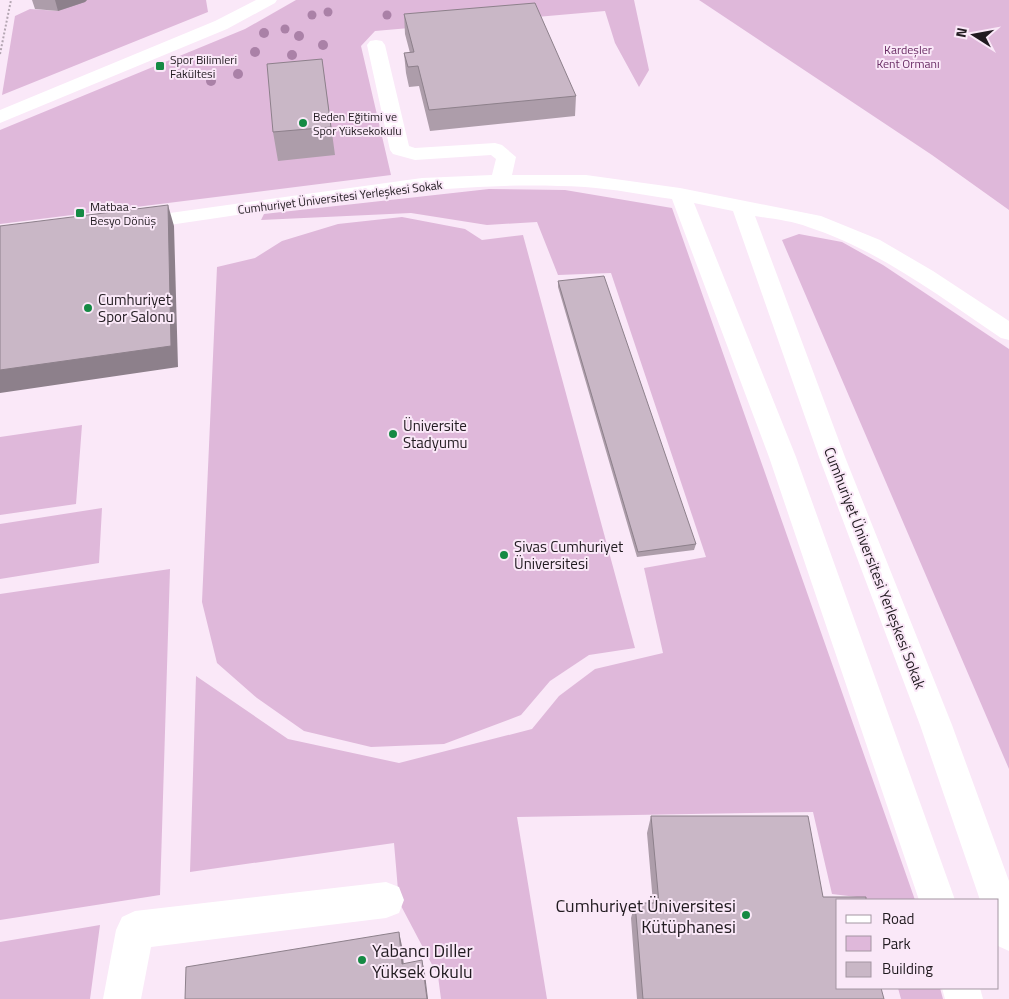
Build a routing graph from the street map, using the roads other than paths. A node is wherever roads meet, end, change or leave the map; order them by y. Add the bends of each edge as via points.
1 (252, 0) edge
2 (270, 0) edge
3 (376, 45) dead end
4 (0, 106) edge
5 (0, 117) edge
6 (501, 181) junction
7 (680, 194) junction
8 (741, 205) junction
9 (118, 226) edge
10 (1009, 332) edge
11 (937, 899) edge
12 (997, 899) edge
13 (386, 900) dead end
14 (999, 904) edge
15 (1009, 932) edge
16 (122, 999) edge

1 - 4 street
2 - 5 street via 221,25
3 - 6 street via 400,150 415,154 495,149 506,157
6 - 7 street, Cumhuriyet Üniversitesi Yerleşkesi Sokak via 586,181
6 - 9 street, Cumhuriyet Üniversitesi Yerleşkesi Sokak via 422,184
7 - 8 street, Cumhuriyet Üniversitesi Yerleşkesi Sokak
7 - 11 street via 821,565
8 - 10 street, Cumhuriyet Üniversitesi Yerleşkesi Sokak via 813,221 872,245
8 - 12 street, Cumhuriyet Üniversitesi Yerleşkesi Sokak via 832,457 936,725
13 - 16 street via 135,930
14 - 15 street, Cumhuriyet Üniversitesi Yerleşkesi Sokak

